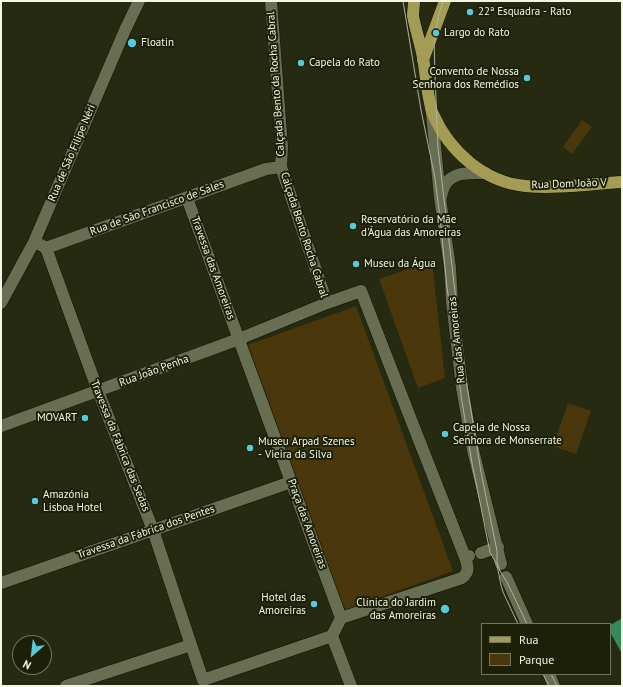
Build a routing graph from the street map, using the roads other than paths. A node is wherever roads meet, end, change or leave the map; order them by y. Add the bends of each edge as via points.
1 (139, 1) edge
2 (271, 1) edge
3 (407, 1) edge
4 (414, 1) edge
5 (446, 1) edge
6 (413, 15) junction
7 (424, 60) junction
8 (432, 114) junction
9 (281, 167) junction
10 (485, 173) junction
11 (622, 182) edge
12 (187, 198) junction
13 (440, 198) junction
14 (34, 242) junction
15 (46, 248) junction
16 (1, 303) edge
17 (327, 303) junction
18 (238, 339) junction
19 (98, 391) junction
20 (1, 426) edge
21 (291, 482) junction
22 (153, 530) junction
23 (498, 548) junction
24 (481, 553) dead end
25 (502, 564) dead end
26 (506, 577) dead end
27 (1, 583) edge
28 (341, 618) junction
29 (527, 623) edge
30 (332, 636) junction
31 (191, 645) junction
32 (549, 675) edge
33 (199, 683) edge
34 (66, 686) edge
35 (351, 686) edge
36 (554, 686) edge

1 - 14 street, Rua de São Filipe Néri
2 - 9 street, Calçada Bento da Rocha Cabral via 282,147
3 - 6 street
4 - 6 main road, Rua Dom João V
5 - 7 main road
6 - 7 main road, Rua Dom João V
7 - 8 main road, Rua Dom João V
8 - 10 main road, Rua Dom João V via 460,155
8 - 13 street, Rua das Amoreiras
9 - 12 street, Rua de São Francisco de Sales via 266,169
9 - 17 street, Calçada Bento Rocha Cabral
10 - 11 main road, Rua Dom João V via 526,186 551,187
10 - 13 street via 455,176 445,185
12 - 15 street, Rua de São Francisco de Sales
12 - 18 street, Travessa das Amoreiras
13 - 23 street, Rua das Amoreiras via 462,388 473,450
14 - 15 street
14 - 16 street, Rua de São Filipe Néri
15 - 19 street, Travessa da Fábrica das Sedas
17 - 18 street
17 - 28 street via 361,291 467,557 468,569 462,578
18 - 19 street, Rua João Penha
18 - 21 street, Praça das Amoreiras
19 - 20 street, Rua João Penha
19 - 22 street, Travessa da Fábrica das Sedas
21 - 22 street, Travessa da Fábrica dos Pentes
21 - 28 street, Praça das Amoreiras
22 - 27 street, Travessa da Fábrica dos Pentes
22 - 31 street, Travessa da Fábrica das Sedas
23 - 24 street
23 - 25 street, Rua das Amoreiras
26 - 29 street
28 - 30 street
30 - 33 street
30 - 35 street
31 - 33 street, Travessa da Fábrica das Sedas
31 - 34 street
32 - 36 street

